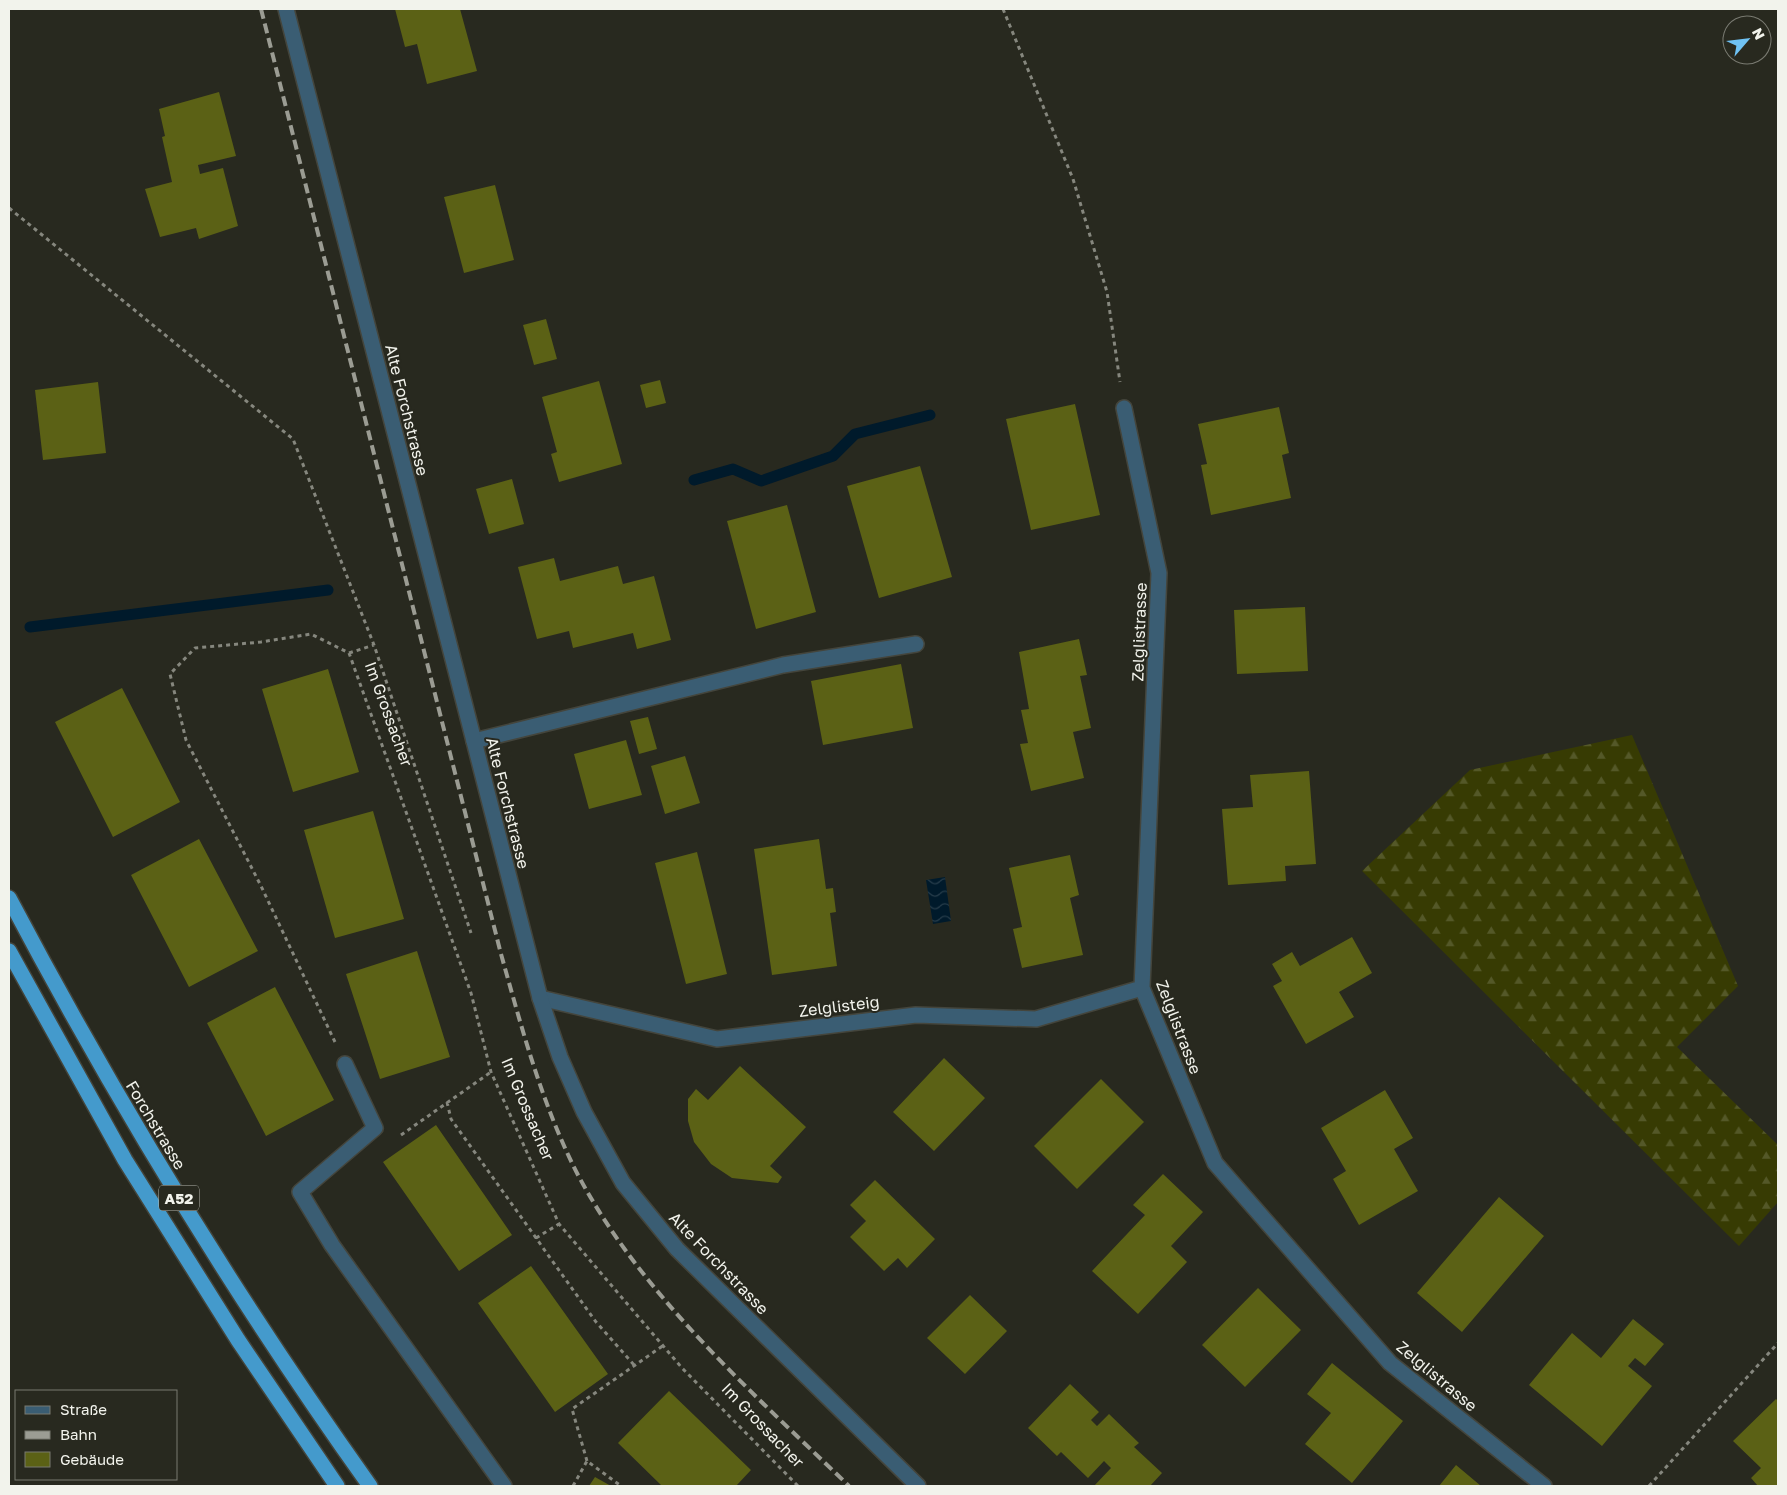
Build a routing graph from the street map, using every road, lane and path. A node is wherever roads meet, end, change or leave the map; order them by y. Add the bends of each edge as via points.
1 (286, 9) edge
2 (1003, 9) edge
3 (9, 208) edge
4 (1124, 408) joint
5 (916, 644) dead end
6 (374, 645) junction
7 (349, 653) junction
8 (474, 741) junction
9 (9, 898) edge
10 (471, 933) dead end
11 (9, 951) edge
12 (1142, 988) junction
13 (540, 998) junction
14 (345, 1064) joint
15 (491, 1072) junction
16 (447, 1102) junction
17 (404, 1132) dead end
18 (559, 1224) junction
19 (536, 1238) junction
20 (1778, 1343) edge
21 (664, 1345) junction
22 (634, 1366) junction
23 (588, 1462) junction
24 (337, 1486) edge
25 (370, 1486) edge
26 (504, 1486) edge
27 (573, 1486) edge
28 (621, 1486) edge
29 (798, 1486) edge
30 (918, 1486) edge
31 (1544, 1486) edge
32 (1649, 1486) edge

1 - 8 street, Alte Forchstrasse
2 - 4 path via 1076,188 1107,292
3 - 6 path via 293,439
4 - 12 street, Zelglistrasse via 1159,573
5 - 8 street via 783,664
6 - 7 path
6 - 10 path
7 - 14 path, Im Grossacher via 311,634 195,648 170,674 186,740 262,886
7 - 15 path, Im Grossacher via 471,993
8 - 13 street, Alte Forchstrasse
9 - 25 highway, Forchstrasse / A52 via 167,1177 262,1328
11 - 24 highway, A52 via 135,1176 238,1340
12 - 13 street, Zelglisteig via 1036,1019 916,1015 717,1039
12 - 31 street, Zelglistrasse via 1215,1163 1390,1363
13 - 30 street, Alte Forchstrasse via 560,1057 584,1112 623,1183 677,1249
14 - 26 street via 375,1128 300,1192 332,1245
15 - 16 path
15 - 18 path, Im Grossacher
16 - 17 path
16 - 19 path via 451,1119
18 - 19 path
18 - 21 path, Im Grossacher
19 - 22 path via 596,1322
20 - 32 path
21 - 22 path
21 - 29 path, Im Grossacher via 682,1368
22 - 23 path via 572,1409
23 - 27 path
23 - 28 path

